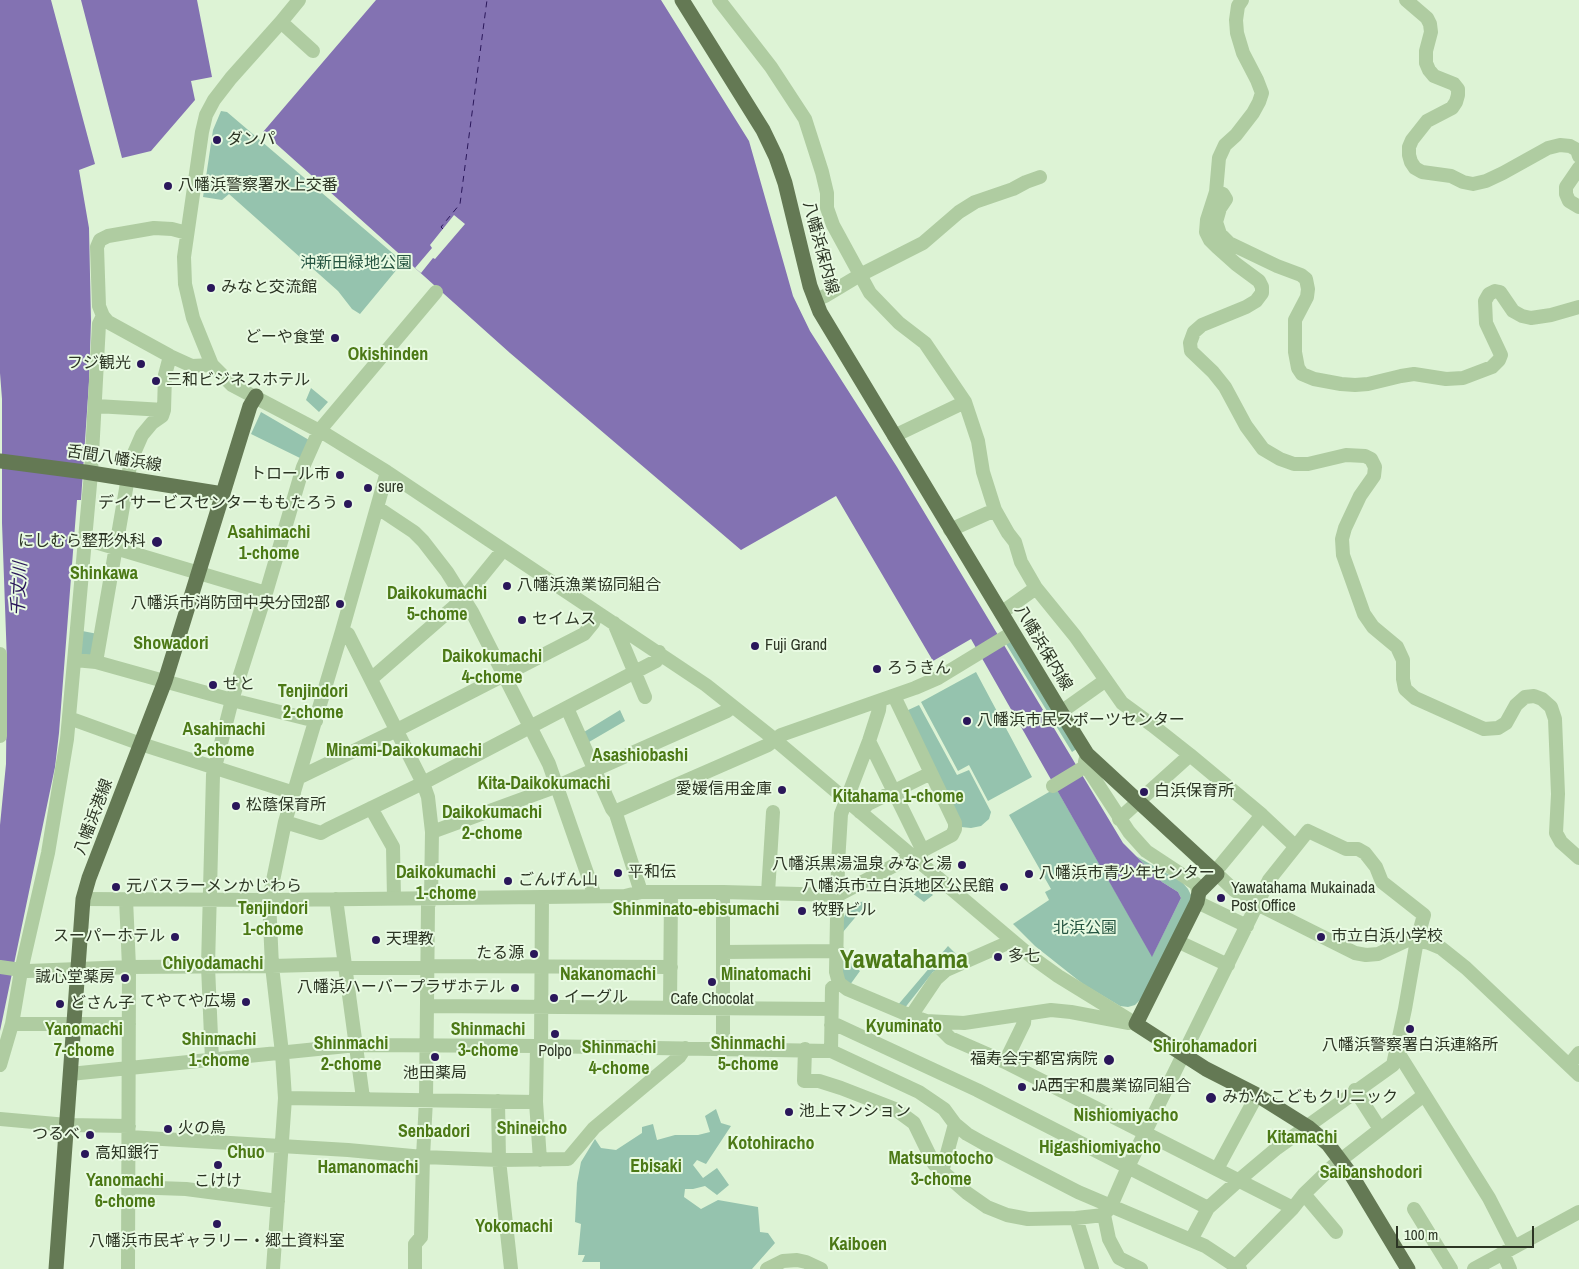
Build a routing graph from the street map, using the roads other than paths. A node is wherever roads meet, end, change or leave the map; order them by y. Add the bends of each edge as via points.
1 (299, 0) edge
2 (682, 0) edge
3 (719, 0) edge
4 (1242, 0) edge
5 (1406, 0) edge
6 (281, 22) junction
7 (313, 51) dead end
8 (1579, 156) edge
9 (1579, 168) edge
10 (1040, 177) dead end
11 (1216, 192) junction
12 (1579, 207) edge
13 (188, 233) junction
14 (860, 275) junction
15 (436, 292) dead end
16 (815, 300) junction
17 (1579, 307) edge
18 (103, 316) junction
19 (170, 356) junction
20 (212, 366) junction
21 (256, 396) junction
22 (965, 402) junction
23 (96, 406) junction
24 (164, 410) junction
25 (318, 431) junction
26 (894, 436) junction
27 (0, 461) edge
28 (88, 472) junction
29 (387, 472) junction
30 (128, 479) junction
31 (223, 494) junction
32 (378, 508) junction
33 (995, 510) junction
34 (950, 530) junction
35 (85, 539) junction
36 (117, 550) junction
37 (503, 550) junction
38 (199, 573) junction
39 (1036, 588) junction
40 (266, 593) junction
41 (464, 598) junction
42 (597, 612) junction
43 (1001, 613) junction
44 (614, 623) junction
45 (342, 631) junction
46 (1008, 636) junction
47 (659, 652) junction
48 (0, 654) edge
49 (74, 660) junction
50 (96, 662) junction
51 (635, 672) junction
52 (503, 676) junction
53 (371, 679) junction
54 (1106, 680) junction
55 (165, 681) junction
56 (894, 696) junction
57 (645, 697) dead end
58 (232, 700) junction
59 (880, 701) junction
60 (732, 706) junction
61 (567, 708) junction
62 (1061, 712) junction
63 (69, 718) junction
64 (316, 721) junction
65 (529, 727) junction
66 (397, 730) junction
67 (0, 736) edge
68 (774, 739) junction
69 (869, 741) junction
70 (141, 744) junction
71 (1190, 755) junction
72 (1084, 763) junction
73 (214, 768) junction
74 (594, 770) junction
75 (931, 773) junction
76 (300, 776) junction
77 (423, 782) junction
78 (558, 786) junction
79 (1053, 786) dead end
80 (893, 792) junction
81 (294, 793) junction
82 (846, 801) junction
83 (1137, 801) junction
84 (371, 808) junction
85 (773, 812) dead end
86 (860, 812) junction
87 (616, 814) junction
88 (1262, 815) junction
89 (1119, 819) junction
90 (285, 822) junction
91 (432, 832) junction
92 (1295, 846) junction
93 (918, 854) junction
94 (1579, 858) edge
95 (1216, 873) junction
96 (641, 892) junction
97 (671, 892) junction
98 (723, 892) junction
99 (768, 893) junction
100 (838, 895) junction
101 (595, 896) junction
102 (542, 897) junction
103 (1198, 897) junction
104 (394, 898) junction
105 (430, 898) junction
106 (83, 899) junction
107 (126, 899) junction
108 (336, 899) junction
109 (209, 900) junction
110 (269, 900) junction
111 (1257, 904) junction
112 (1247, 926) junction
113 (1417, 940) junction
114 (1012, 941) junction
115 (1177, 941) junction
116 (838, 951) junction
117 (723, 952) junction
118 (1228, 965) junction
119 (208, 966) junction
120 (272, 966) junction
121 (345, 966) junction
122 (542, 966) junction
123 (0, 967) edge
124 (129, 967) junction
125 (428, 967) junction
126 (671, 967) junction
127 (77, 970) junction
128 (19, 971) junction
129 (840, 983) junction
130 (427, 1006) junction
131 (542, 1007) junction
132 (670, 1008) junction
133 (723, 1008) junction
134 (831, 1009) junction
135 (1025, 1014) junction
136 (911, 1016) junction
137 (940, 1022) junction
138 (12, 1024) junction
139 (73, 1024) junction
140 (129, 1024) junction
141 (1136, 1024) junction
142 (831, 1025) junction
143 (428, 1045) junction
144 (357, 1046) junction
145 (539, 1046) junction
146 (685, 1048) junction
147 (723, 1048) junction
148 (805, 1049) junction
149 (831, 1051) junction
150 (1397, 1051) junction
151 (282, 1053) junction
152 (1579, 1053) edge
153 (1184, 1055) junction
154 (212, 1060) junction
155 (1005, 1062) junction
156 (0, 1065) edge
157 (129, 1068) junction
158 (1574, 1070) edge
159 (70, 1074) junction
160 (1355, 1090) junction
161 (1257, 1095) junction
162 (1424, 1095) junction
163 (285, 1098) junction
164 (363, 1098) junction
165 (426, 1100) junction
166 (498, 1101) junction
167 (536, 1102) junction
168 (0, 1119) edge
169 (955, 1124) junction
170 (67, 1125) junction
171 (1308, 1127) junction
172 (1380, 1130) junction
173 (129, 1132) junction
174 (1146, 1134) junction
175 (282, 1145) junction
176 (422, 1157) junction
177 (498, 1160) junction
178 (540, 1160) junction
179 (1341, 1160) junction
180 (1128, 1167) junction
181 (1217, 1169) junction
182 (942, 1172) junction
183 (1239, 1180) junction
184 (129, 1187) junction
185 (1304, 1194) junction
186 (278, 1201) junction
187 (1208, 1208) junction
188 (1293, 1208) junction
189 (1107, 1210) junction
190 (1414, 1210) dead end
191 (1579, 1212) edge
192 (1076, 1218) junction
193 (1336, 1232) dead end
194 (1191, 1240) junction
195 (1509, 1250) junction
196 (1238, 1267) edge
197 (56, 1269) edge
198 (128, 1269) edge
199 (273, 1269) edge
200 (415, 1269) edge
201 (511, 1269) edge
202 (766, 1269) edge
203 (821, 1269) edge
204 (1092, 1269) edge
205 (1141, 1269) edge
206 (1408, 1269) edge
207 (1451, 1269) edge
208 (1474, 1269) edge
209 (1510, 1269) edge

1 - 6 street
2 - 16 main road, 八幡浜保内線 via 776,156
3 - 14 street via 771,67 805,119 822,172 827,208
4 - 11 street via 1238,6 1237,34 1262,92 1253,114 1225,145 1219,158
5 - 8 street via 1430,24 1426,57 1428,70 1458,89 1452,108 1427,121 1412,140 1409,155 1415,168 1473,184 1503,173 1548,148 1570,146 1577,150
6 - 7 street
6 - 13 street via 231,78 206,115
9 - 12 street via 1566,187 1566,194 1569,201
10 - 14 street via 975,202 923,242
11 - 17 street via 1226,199 1216,222 1220,234 1229,243 1301,274 1306,280 1307,297 1295,320 1295,352 1302,374 1314,379 1355,385 1414,374 1446,380 1463,378 1492,367 1501,355 1486,323 1485,301 1489,294 1500,292 1513,311 1531,318
11 - 94 street via 1206,232 1210,240 1259,281 1262,293 1246,307 1194,332 1191,351 1225,387 1263,449 1294,464 1346,455 1371,459 1375,467 1374,476 1360,496 1342,539 1343,555 1364,614 1397,647 1404,660 1405,689 1414,698 1484,729 1498,728 1506,723 1525,696 1542,699 1551,707 1556,719 1556,833
13 - 18 street via 154,228 100,240 97,247 99,306
13 - 20 street via 184,256 185,284 193,318
14 - 16 street
14 - 22 street via 870,293 899,323 925,343
15 - 25 street
16 - 26 main road, 八幡浜保内線
18 - 19 street via 108,322
18 - 23 street
19 - 20 street via 192,366
19 - 24 street
20 - 21 street via 232,385
21 - 25 street
21 - 31 main road, 八幡浜港線
22 - 26 street
22 - 33 street
23 - 24 street
23 - 28 street
24 - 30 street via 136,446
25 - 29 street
25 - 40 street via 303,467
26 - 34 main road, 八幡浜保内線
27 - 28 main road, 舌間八幡浜線
28 - 30 main road, 舌間八幡浜線
28 - 35 street
29 - 32 street
29 - 37 street
30 - 31 main road, 舌間八幡浜線
30 - 36 street
31 - 38 main road, 八幡浜港線
32 - 41 street via 423,540
32 - 45 street
33 - 34 street
33 - 39 street via 1015,542 1021,562
34 - 43 main road, 八幡浜保内線
35 - 36 street
35 - 49 street
36 - 38 street
36 - 50 street
37 - 41 street
37 - 42 street
38 - 40 street
38 - 55 main road, 八幡浜港線
39 - 43 street
39 - 54 street
40 - 58 street
41 - 52 street
41 - 53 street
42 - 44 street
42 - 52 street via 584,634
43 - 46 main road, 八幡浜保内線
44 - 47 street
44 - 51 street
45 - 53 street via 348,634
45 - 64 street
46 - 56 street via 938,678
46 - 62 main road, 八幡浜保内線
47 - 51 street via 656,661
47 - 60 street
48 - 67 street
49 - 50 street
49 - 63 street
50 - 55 street
51 - 57 street
51 - 61 street
52 - 65 street
52 - 66 street
53 - 66 street
54 - 62 street
54 - 71 street via 1122,703
55 - 58 street
55 - 70 main road, 八幡浜港線
56 - 59 street
56 - 75 street
58 - 64 street
58 - 73 street
59 - 68 street
59 - 69 street
60 - 68 street
60 - 74 street
61 - 65 street
61 - 74 street
62 - 72 main road, 八幡浜保内線
63 - 70 street
63 - 128 street via 48,853
64 - 76 street
65 - 77 street
65 - 78 street
66 - 76 street
66 - 77 street
68 - 82 street
68 - 87 street via 768,745
69 - 80 street
69 - 82 street
70 - 73 street
70 - 106 main road, 八幡浜港線 via 88,878
71 - 83 street
71 - 88 street
72 - 79 street
72 - 83 main road, 八幡浜保内線
72 - 89 street
73 - 81 street
73 - 109 street
74 - 78 street
74 - 87 street
75 - 80 street
75 - 93 street via 956,829 952,835
76 - 81 street
77 - 84 street
77 - 91 street
78 - 91 street
78 - 101 street
80 - 86 street via 868,804
80 - 93 street
81 - 90 street
82 - 86 street
82 - 100 street via 841,814
83 - 89 street
83 - 95 main road, 八幡浜保内線
84 - 90 street via 320,833
84 - 104 street via 393,847
85 - 99 street
86 - 93 street
87 - 96 street
88 - 92 street
88 - 95 street
89 - 103 street via 1146,851 1196,884
90 - 110 street
91 - 105 street
92 - 111 street via 1269,880
92 - 113 street via 1308,831 1346,849 1365,853 1382,882 1424,915
93 - 100 street
93 - 114 street
95 - 103 main road
95 - 111 street via 1234,890
96 - 97 street
96 - 101 street via 625,896
97 - 98 street
97 - 126 street
98 - 99 street
98 - 117 street
99 - 100 street
100 - 116 street
101 - 102 street
102 - 105 street
102 - 122 street
103 - 112 street
103 - 115 main road
104 - 105 street
104 - 108 street
105 - 125 street
106 - 107 street
106 - 127 main road, 八幡浜港線
107 - 109 street
107 - 124 street
108 - 110 street
108 - 121 street
109 - 110 street
109 - 119 street
110 - 120 street
111 - 112 street
111 - 113 street via 1355,953 1378,954 1410,939
112 - 118 street
113 - 150 street
113 - 158 street via 1440,948 1466,968
114 - 136 street via 946,970 936,979
114 - 141 street via 1058,976
115 - 118 street
115 - 141 main road
116 - 117 street
116 - 129 street via 836,972
117 - 133 street
118 - 153 street
119 - 120 street
119 - 124 street
119 - 154 street
120 - 121 street
120 - 151 street
121 - 125 street
121 - 144 street
122 - 125 street
122 - 126 street
122 - 131 street
123 - 128 street
124 - 127 street
124 - 140 street
125 - 130 street
126 - 132 street
127 - 128 street
127 - 139 main road, 八幡浜港線
128 - 138 street
129 - 134 street via 832,988
129 - 136 street
130 - 131 street
130 - 143 street
131 - 132 street
131 - 145 street
132 - 133 street
133 - 134 street
133 - 147 street
134 - 142 street
135 - 137 street
135 - 141 street via 1051,1010
135 - 155 street via 1024,1024
136 - 137 street
137 - 155 street via 940,1028 950,1038
138 - 139 street
138 - 156 street
139 - 140 street
139 - 159 main road, 八幡浜港線
140 - 157 street
141 - 153 main road
142 - 149 street
142 - 180 street via 977,1090
143 - 144 street
143 - 145 street
143 - 165 street
144 - 151 street
144 - 164 street
145 - 146 street
145 - 167 street
146 - 147 street
146 - 178 street via 679,1057 594,1128 568,1159
147 - 148 street
148 - 149 street
148 - 182 street via 804,1081 819,1081 841,1088 895,1110 914,1124 934,1164
149 - 169 street via 919,1092 944,1109
150 - 160 street via 1392,1065
150 - 162 street
151 - 154 street
151 - 163 street
152 - 158 street
153 - 161 main road
153 - 174 street
154 - 157 street
155 - 174 street
157 - 159 street
157 - 173 street
159 - 170 main road, 八幡浜港線
160 - 171 street
160 - 172 street
161 - 171 main road
161 - 181 street
162 - 172 street
162 - 195 street via 1489,1198
163 - 164 street
163 - 175 street
164 - 165 street
165 - 166 street
165 - 176 street
166 - 167 street
166 - 177 street
167 - 178 street
168 - 170 street
169 - 182 street
169 - 189 street
170 - 173 street
170 - 197 main road, 八幡浜港線
171 - 179 main road
171 - 183 street
172 - 179 street
173 - 175 street
173 - 184 street
174 - 180 street
174 - 181 street
175 - 176 street
175 - 186 street
176 - 177 street
176 - 200 street via 420,1237 415,1244
177 - 178 street
177 - 201 street
179 - 185 street
179 - 206 main road
180 - 187 street
180 - 189 street
181 - 183 street
182 - 192 street via 987,1207 1007,1215 1028,1219
183 - 187 street
183 - 188 street
184 - 186 street via 186,1189
184 - 198 street
185 - 188 street
185 - 193 street
186 - 199 street
187 - 194 street
188 - 196 street
189 - 192 street
189 - 194 street
189 - 205 street via 1108,1239 1119,1258
190 - 207 street
191 - 195 street
192 - 204 street
194 - 196 street
195 - 208 street
195 - 209 street
202 - 203 street via 783,1261 797,1260

